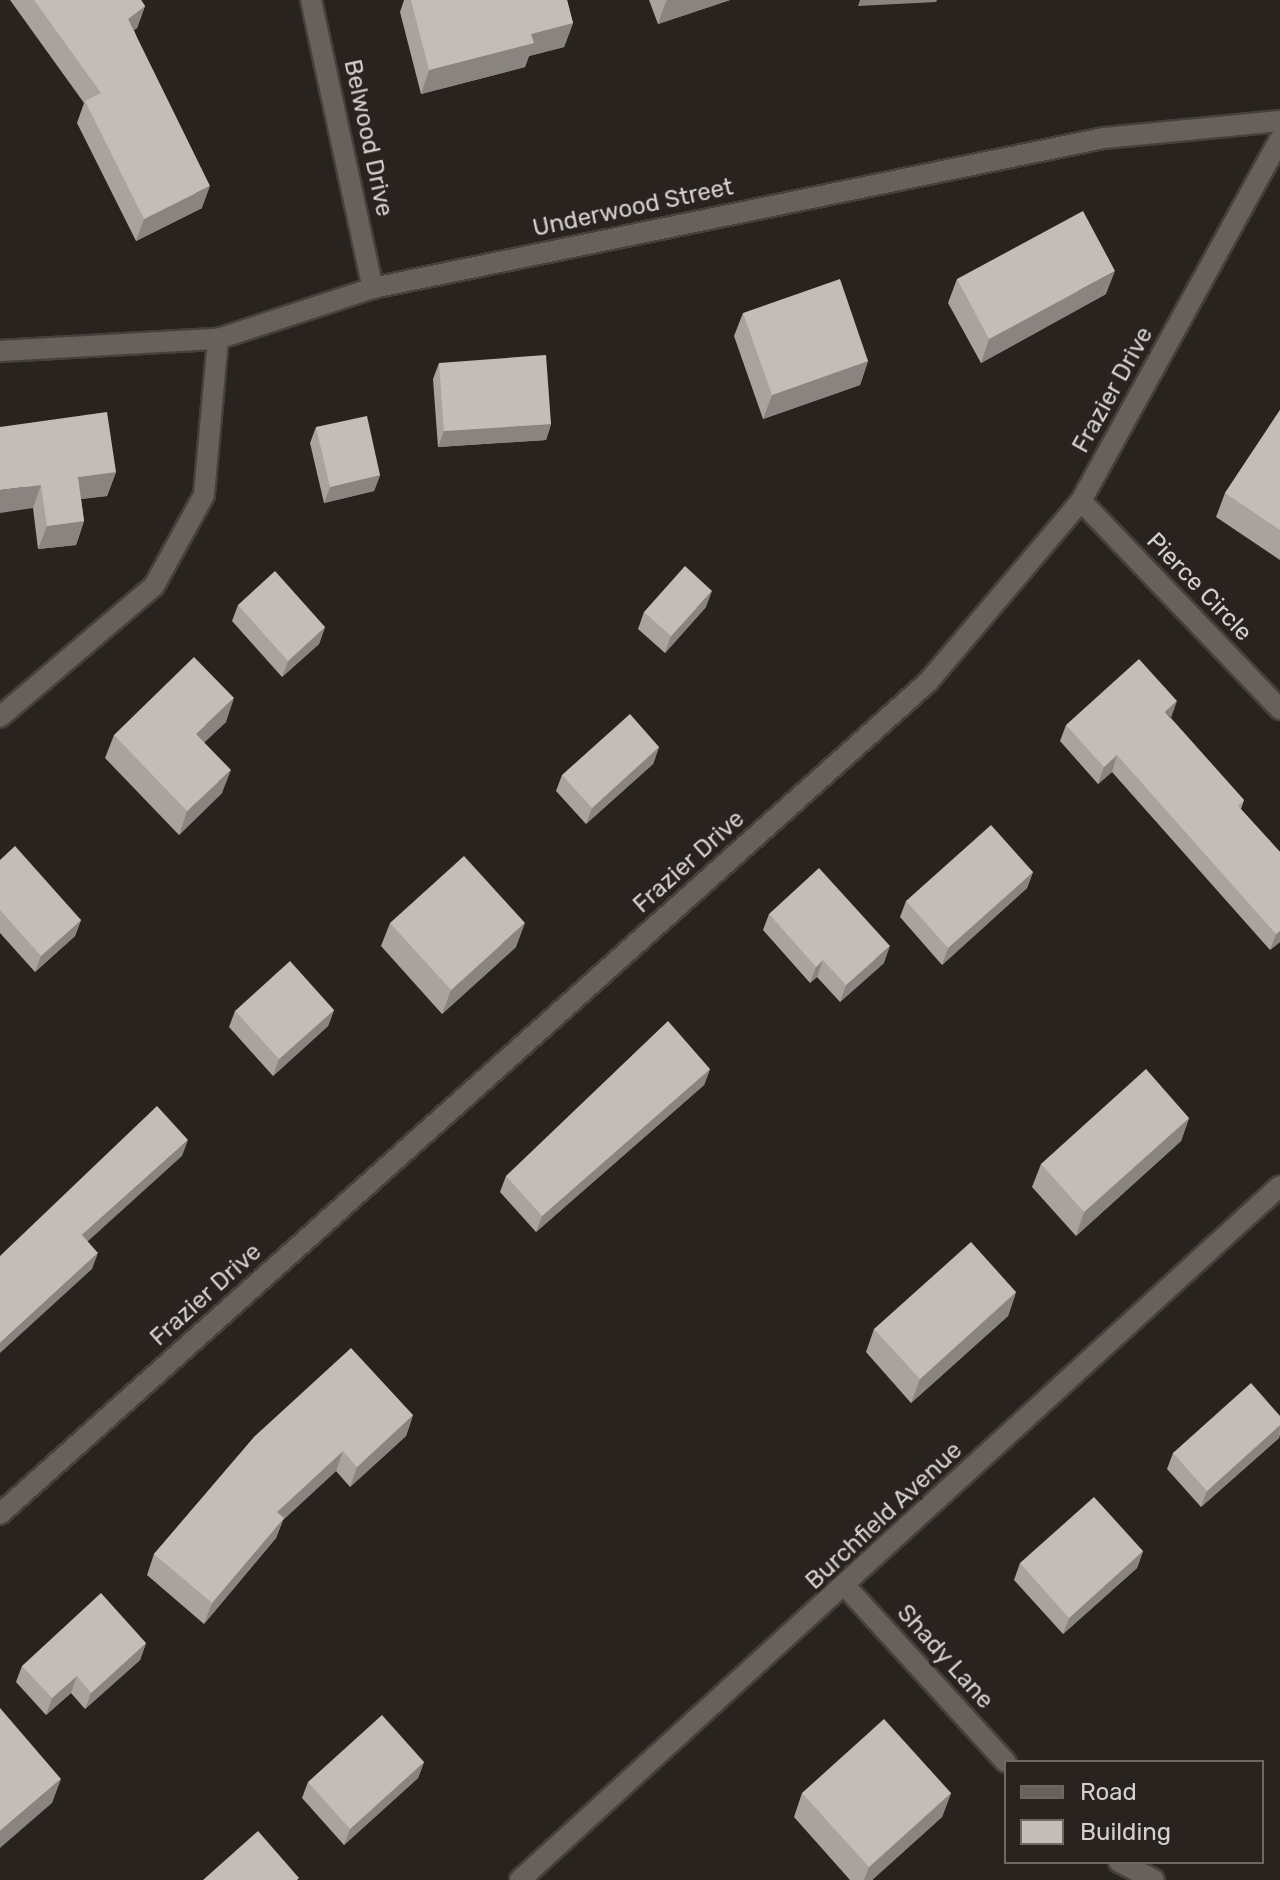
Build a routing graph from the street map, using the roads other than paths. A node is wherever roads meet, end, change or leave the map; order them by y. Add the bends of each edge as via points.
1 (311, 0) edge
2 (1280, 121) edge
3 (1280, 139) edge
4 (373, 288) junction
5 (218, 339) junction
6 (0, 351) edge
7 (1081, 501) junction
8 (1280, 709) edge
9 (0, 717) edge
10 (1280, 1186) edge
11 (0, 1514) edge
12 (846, 1587) junction
13 (1004, 1760) edge
14 (1123, 1864) edge
15 (520, 1880) edge
16 (1154, 1880) edge

1 - 4 street, Belwood Drive
2 - 4 street, Underwood Street via 1104,138
3 - 7 street, Frazier Drive
4 - 5 street, Underwood Street
5 - 6 street, Underwood Street
5 - 9 street via 204,495 154,586
7 - 8 street, Pierce Circle
7 - 11 street, Frazier Drive via 928,682
10 - 12 street, Burchfield Avenue
12 - 13 street, Shady Lane
12 - 15 street, Burchfield Avenue
14 - 16 street

